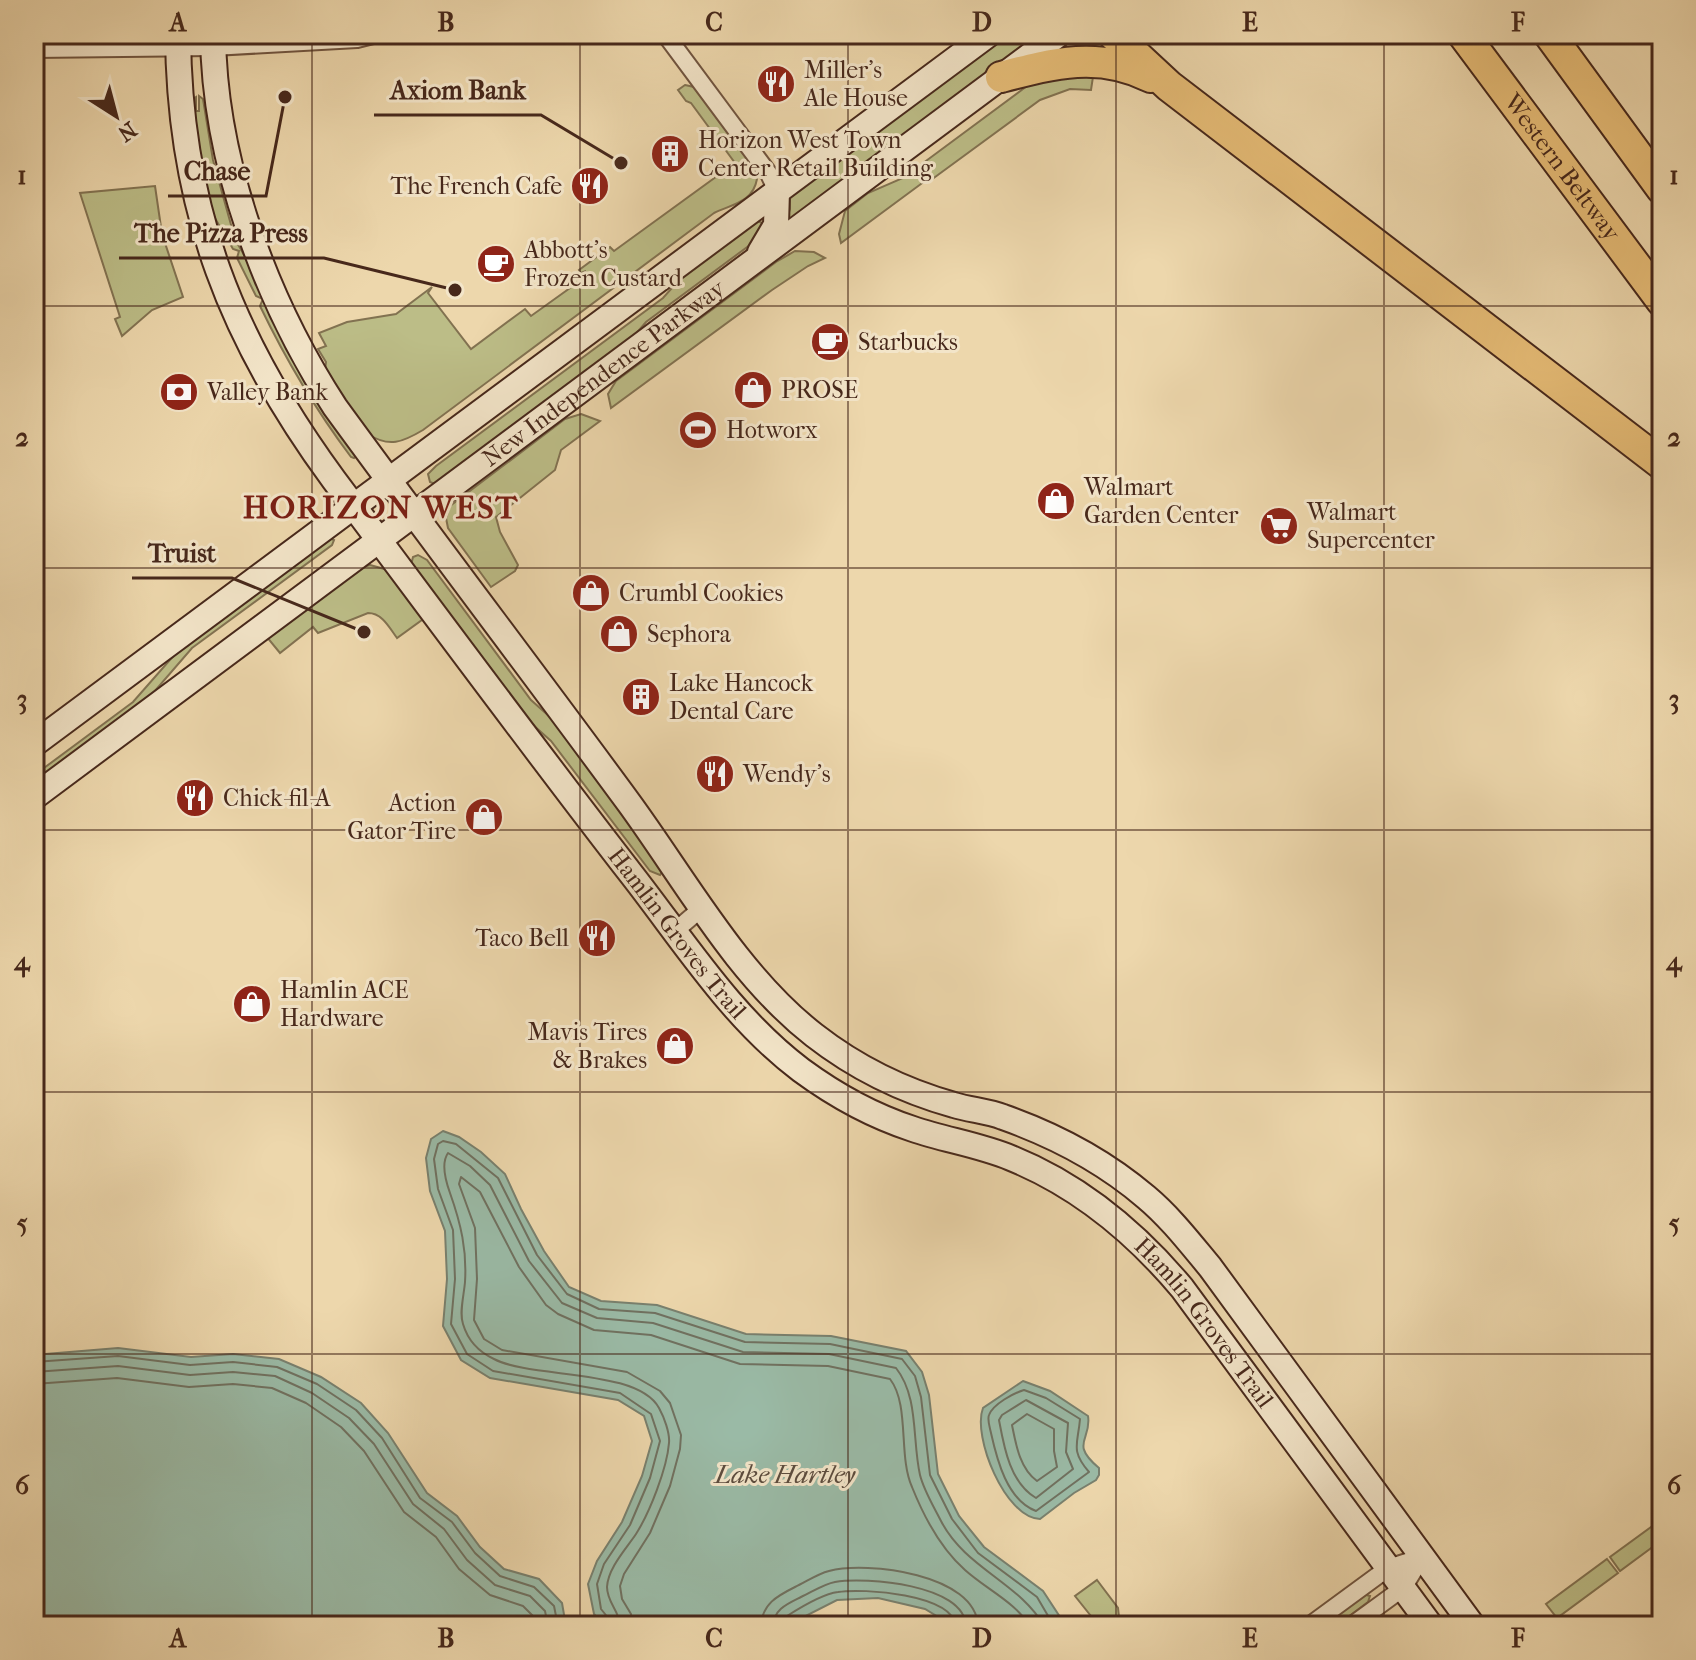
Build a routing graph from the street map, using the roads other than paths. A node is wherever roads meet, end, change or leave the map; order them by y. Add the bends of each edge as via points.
1 (377, 34) edge
2 (665, 34) edge
3 (989, 34) edge
4 (1059, 34) edge
5 (1113, 34) edge
6 (1463, 34) edge
7 (1549, 34) edge
8 (178, 41) edge
9 (213, 41) edge
10 (34, 49) edge
11 (1001, 77) junction
12 (1169, 86) junction
13 (1662, 189) edge
14 (777, 191) junction
15 (752, 264) junction
16 (1662, 301) edge
17 (1662, 464) edge
18 (388, 480) junction
19 (354, 506) junction
20 (414, 515) junction
21 (380, 541) junction
22 (34, 744) edge
23 (34, 797) edge
24 (703, 907) junction
25 (675, 931) junction
26 (1422, 1557) junction
27 (1388, 1568) junction
28 (1403, 1588) junction
29 (1309, 1626) edge
30 (1351, 1626) edge
31 (1431, 1626) edge
32 (1473, 1626) edge

1 - 9 street via 357,39
2 - 14 street
3 - 14 street, New Independence Parkway
4 - 11 street, New Independence Parkway
5 - 12 highway
6 - 16 highway, Western Beltway
7 - 13 highway
8 - 9 street
8 - 10 street
8 - 19 street, Hamlin Groves Trail via 195,193 232,310 264,376
9 - 18 street, Hamlin Groves Trail via 234,172 272,294 316,378
11 - 12 highway via 1057,62 1085,61 1117,65
11 - 15 street, New Independence Parkway
12 - 17 highway
14 - 15 street via 776,225
14 - 18 street, New Independence Parkway
15 - 20 street, New Independence Parkway
18 - 19 street, New Independence Parkway
18 - 20 street, Hamlin Groves Trail
19 - 21 street, Hamlin Groves Trail
19 - 22 street, New Independence Parkway
20 - 21 street, New Independence Parkway
20 - 24 street, Hamlin Groves Trail
21 - 23 street, New Independence Parkway
21 - 25 street, Hamlin Groves Trail
24 - 25 street
24 - 26 street, Hamlin Groves Trail via 782,1009 841,1053 917,1093 1036,1130 1147,1197 1210,1267
25 - 27 street, Hamlin Groves Trail via 747,1021 838,1095 912,1129 1009,1157 1089,1199 1120,1223 1182,1288
26 - 27 street
26 - 28 street
26 - 32 street, Hamlin Groves Trail
27 - 28 street, Hamlin Groves Trail
27 - 29 street
28 - 30 street
28 - 31 street, Hamlin Groves Trail

